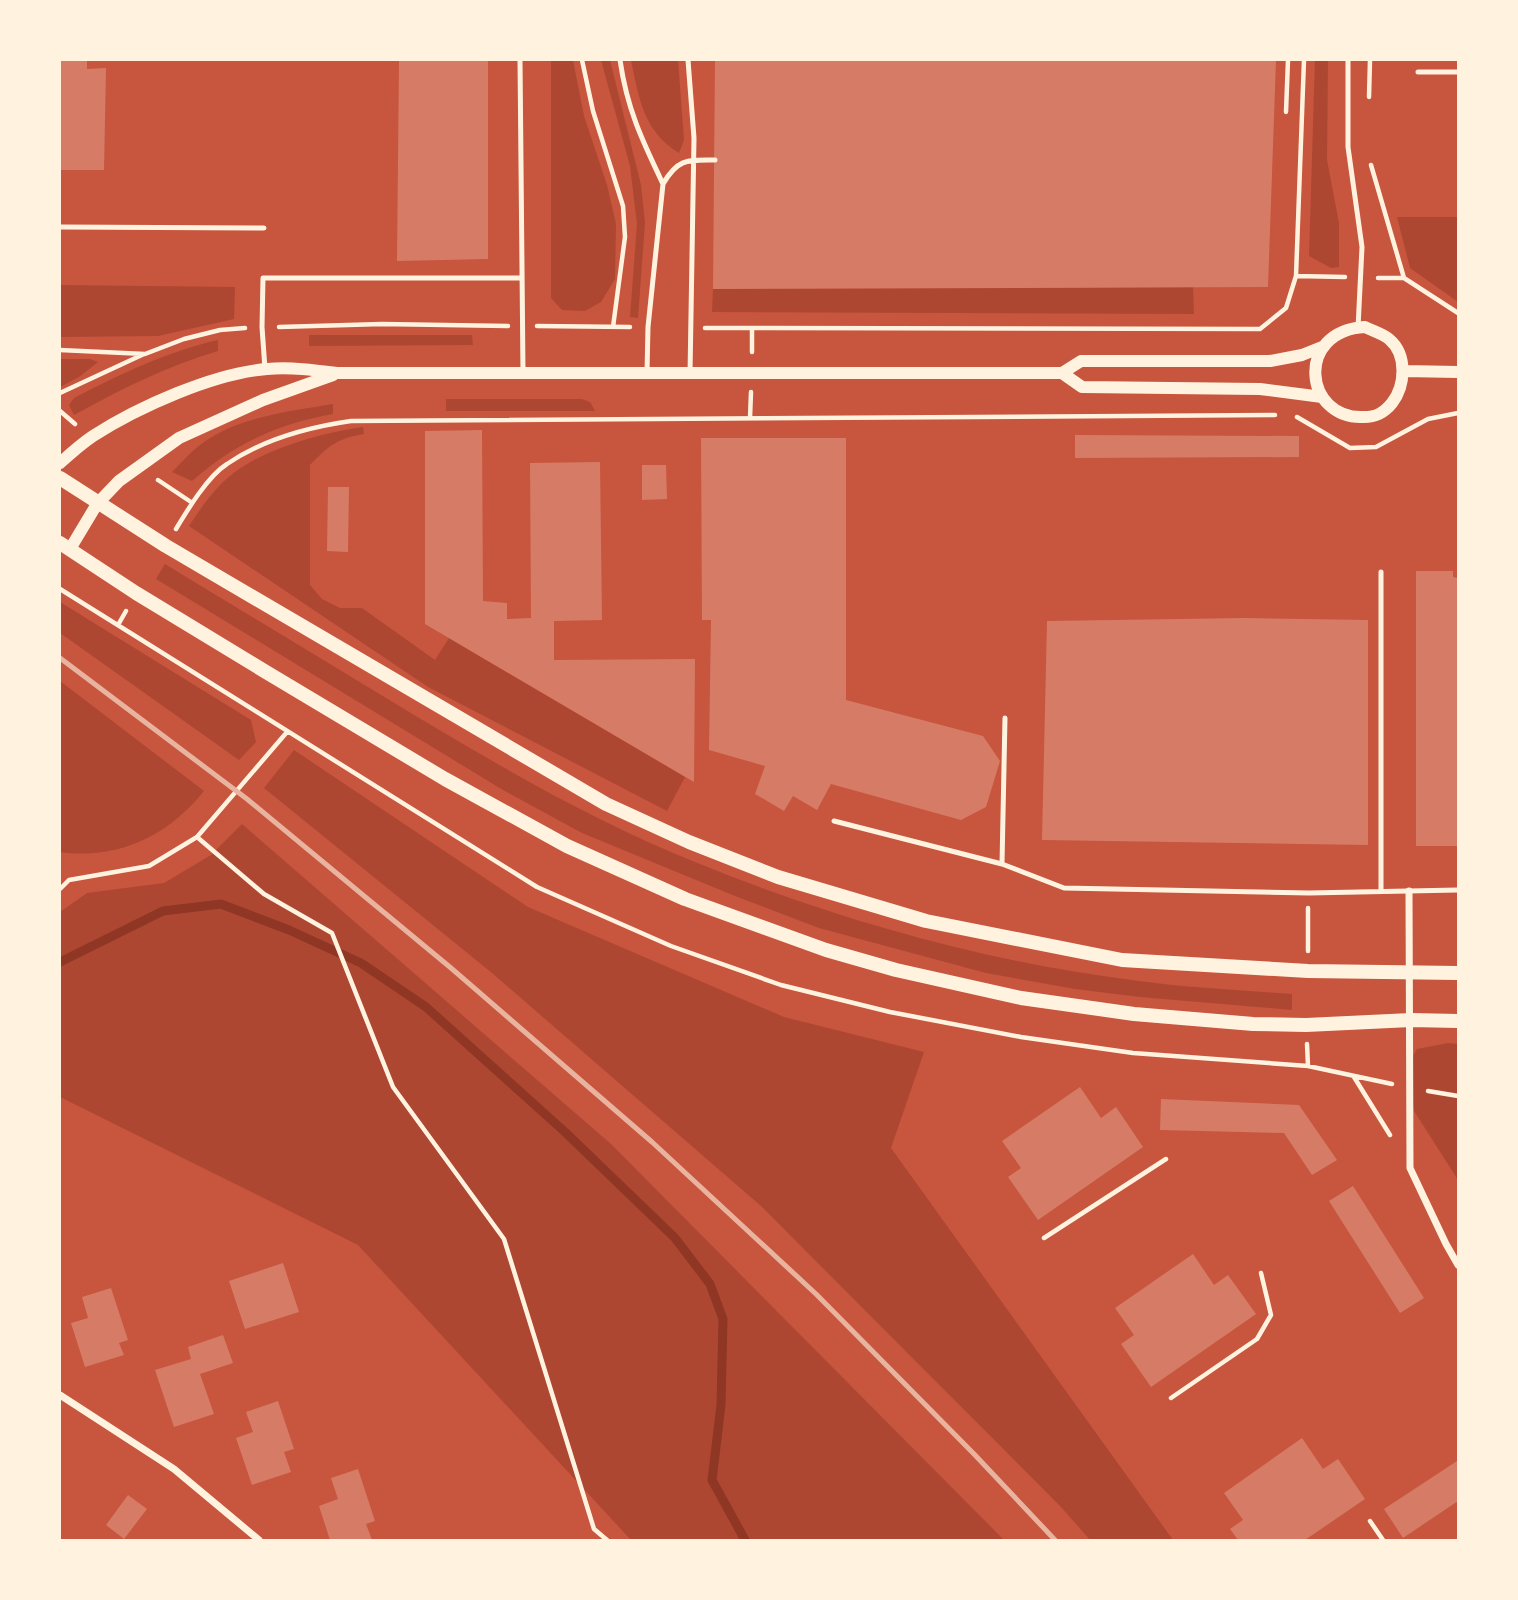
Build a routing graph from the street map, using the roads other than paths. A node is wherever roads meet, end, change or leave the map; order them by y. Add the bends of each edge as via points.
1 (520, 60) edge
2 (620, 60) edge
3 (688, 60) edge
4 (1348, 60) edge
5 (1418, 72) dead end
6 (1458, 72) edge
7 (694, 160) junction
8 (715, 160) dead end
9 (663, 184) junction
10 (60, 227) edge
11 (264, 228) dead end
12 (522, 278) junction
13 (1358, 328) junction
14 (1322, 347) junction
15 (265, 369) junction
16 (1404, 371) junction
17 (523, 372) junction
18 (1458, 372) edge
19 (337, 373) junction
20 (647, 373) junction
21 (1062, 373) junction
22 (690, 374) junction
23 (1322, 397) junction
24 (60, 463) edge
25 (60, 478) edge
26 (97, 504) junction
27 (65, 546) edge
28 (1381, 572) dead end
29 (1005, 718) dead end
30 (834, 821) dead end
31 (1002, 864) junction
32 (1458, 890) edge
33 (1381, 891) junction
34 (1409, 891) junction
35 (1408, 971) junction
36 (1458, 973) edge
37 (1411, 1020) junction
38 (1458, 1021) edge
39 (1458, 1265) edge
40 (60, 1395) edge
41 (259, 1541) edge

1 - 12 lane
2 - 9 lane via 634,123
3 - 7 lane
4 - 13 lane via 1348,147 1362,247
5 - 6 lane
7 - 8 lane
7 - 9 lane via 671,169
7 - 22 lane
9 - 20 lane
10 - 11 lane
12 - 15 lane via 263,278
12 - 17 lane
13 - 14 street via 1341,331
13 - 16 street via 1390,340
14 - 21 street via 1270,360 1081,361
14 - 23 street via 1315,372
15 - 19 street
15 - 24 street via 186,389 92,436
16 - 18 street
16 - 23 street via 1395,398 1377,417 1347,417
17 - 19 street
17 - 20 street
19 - 26 street via 179,438 118,481
20 - 22 street
21 - 22 street
21 - 23 street via 1082,387 1260,389
25 - 26 main road
26 - 27 street
26 - 35 main road via 606,804 778,877 926,921 1122,960 1308,971
27 - 37 main road via 445,779 567,846 685,900 826,950 1021,998 1134,1014 1306,1025
28 - 33 lane
29 - 31 lane
30 - 31 lane
31 - 33 lane via 1064,888
32 - 34 lane
33 - 34 lane
34 - 35 street
35 - 36 main road
35 - 37 street
37 - 38 main road
37 - 39 street via 1410,1168
40 - 41 street via 174,1469

